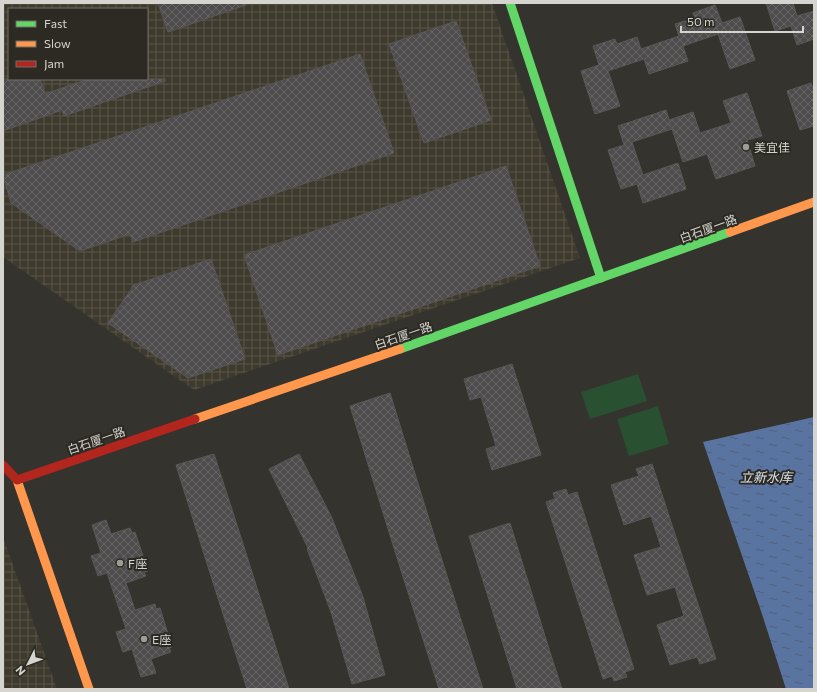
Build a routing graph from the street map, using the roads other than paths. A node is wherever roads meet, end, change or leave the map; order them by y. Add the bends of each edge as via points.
1 (510, 3) edge
2 (814, 202) edge
3 (602, 278) junction
4 (3, 465) edge
5 (17, 480) junction
6 (89, 689) edge

1 - 3 street
2 - 3 street, 白石厦一路
3 - 5 street, 白石厦一路
4 - 5 street
5 - 6 street

